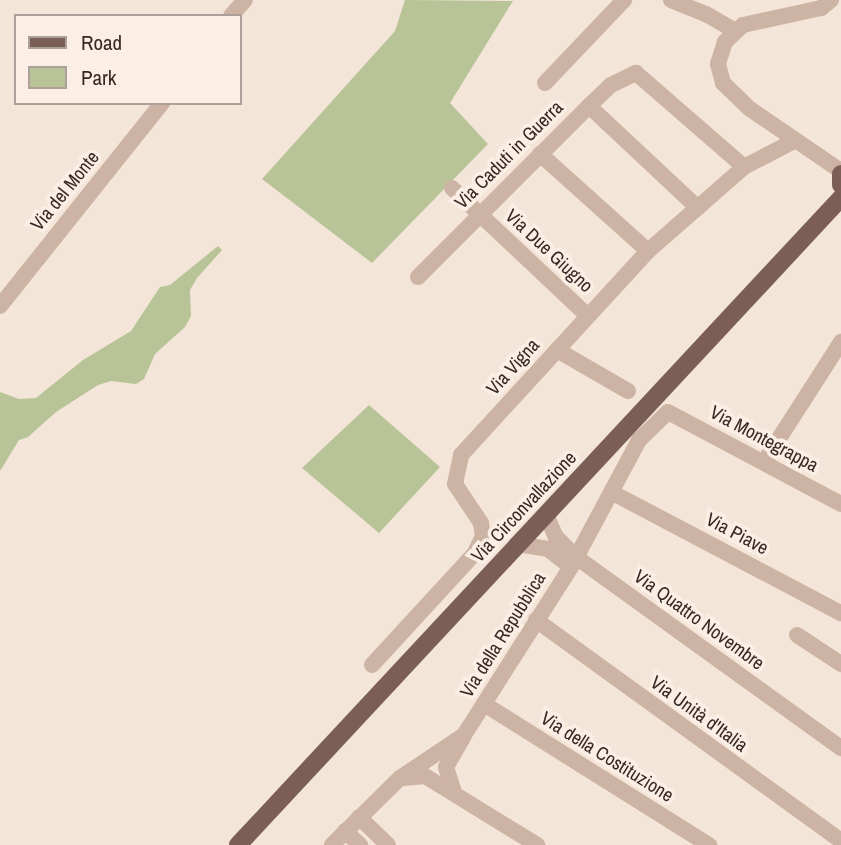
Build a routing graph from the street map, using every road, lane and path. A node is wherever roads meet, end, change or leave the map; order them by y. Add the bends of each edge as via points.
1 (245, 0) edge
2 (624, 0) edge
3 (671, 0) edge
4 (831, 0) edge
5 (233, 14) edge
6 (735, 31) junction
7 (545, 83) dead end
8 (160, 105) edge
9 (589, 106) junction
10 (794, 141) junction
11 (540, 154) junction
12 (744, 167) junction
13 (841, 173) edge
14 (841, 185) edge
15 (452, 188) dead end
16 (841, 198) edge
17 (698, 208) junction
18 (480, 214) junction
19 (648, 251) junction
20 (418, 277) dead end
21 (0, 306) edge
22 (587, 315) junction
23 (841, 342) edge
24 (557, 350) junction
25 (628, 391) dead end
26 (668, 412) joint
27 (764, 462) junction
28 (613, 492) junction
29 (841, 504) edge
30 (546, 514) junction
31 (517, 544) junction
32 (573, 562) junction
33 (841, 613) edge
34 (536, 620) junction
35 (797, 635) dead end
36 (841, 664) edge
37 (372, 665) dead end
38 (484, 704) junction
39 (464, 735) junction
40 (841, 748) edge
41 (400, 778) junction
42 (454, 792) junction
43 (359, 817) junction
44 (345, 831) junction
45 (839, 841) edge
46 (238, 845) edge
47 (332, 845) edge
48 (360, 845) edge
49 (388, 845) edge
50 (537, 845) edge
51 (709, 845) edge

1 - 5 street
2 - 7 street
3 - 6 street
4 - 6 street via 821,8 753,21
6 - 10 street via 720,54 723,83
8 - 21 street, Via del Monte
9 - 11 street, Via Caduti in Guerra
9 - 12 street, Via Caduti in Guerra via 611,85 636,73
9 - 17 street
10 - 12 street, Via Vigna
10 - 13 street
11 - 18 street, Via Caduti in Guerra
11 - 19 street
12 - 17 street, Via Vigna
13 - 14 main road
15 - 18 street, Via Due Giugno
16 - 30 main road, Via Circonvallazione
17 - 19 street, Via Vigna
18 - 20 street, Via Caduti in Guerra
18 - 22 street, Via Due Giugno
19 - 22 street, Via Vigna
22 - 24 street, Via Vigna
23 - 27 street
24 - 25 street
24 - 37 street, Via Vigna via 461,455 455,484 481,523 483,536 475,553
26 - 27 street, Via Montegrappa
26 - 28 street, Via della Repubblica via 639,440
27 - 29 street, Via Montegrappa
28 - 32 street, Via della Repubblica
28 - 33 street, Via Piave
30 - 31 main road, Via Circonvallazione
30 - 32 street, Via Quattro Novembre
31 - 32 street via 548,549
31 - 46 main road, Via Circonvallazione
32 - 34 street, Via della Repubblica
32 - 40 street, Via Quattro Novembre
34 - 38 street, Via della Repubblica
34 - 45 street, Via Unità d'Italia
35 - 36 street
38 - 39 street, Via della Repubblica
38 - 51 street, Via della Costituzione
39 - 41 street, Via della Repubblica
39 - 42 street via 446,767
41 - 42 street via 425,776
41 - 43 street, Via della Repubblica
42 - 50 street
43 - 44 street, Via della Repubblica
43 - 49 street
44 - 47 street, Via della Repubblica
44 - 48 street

